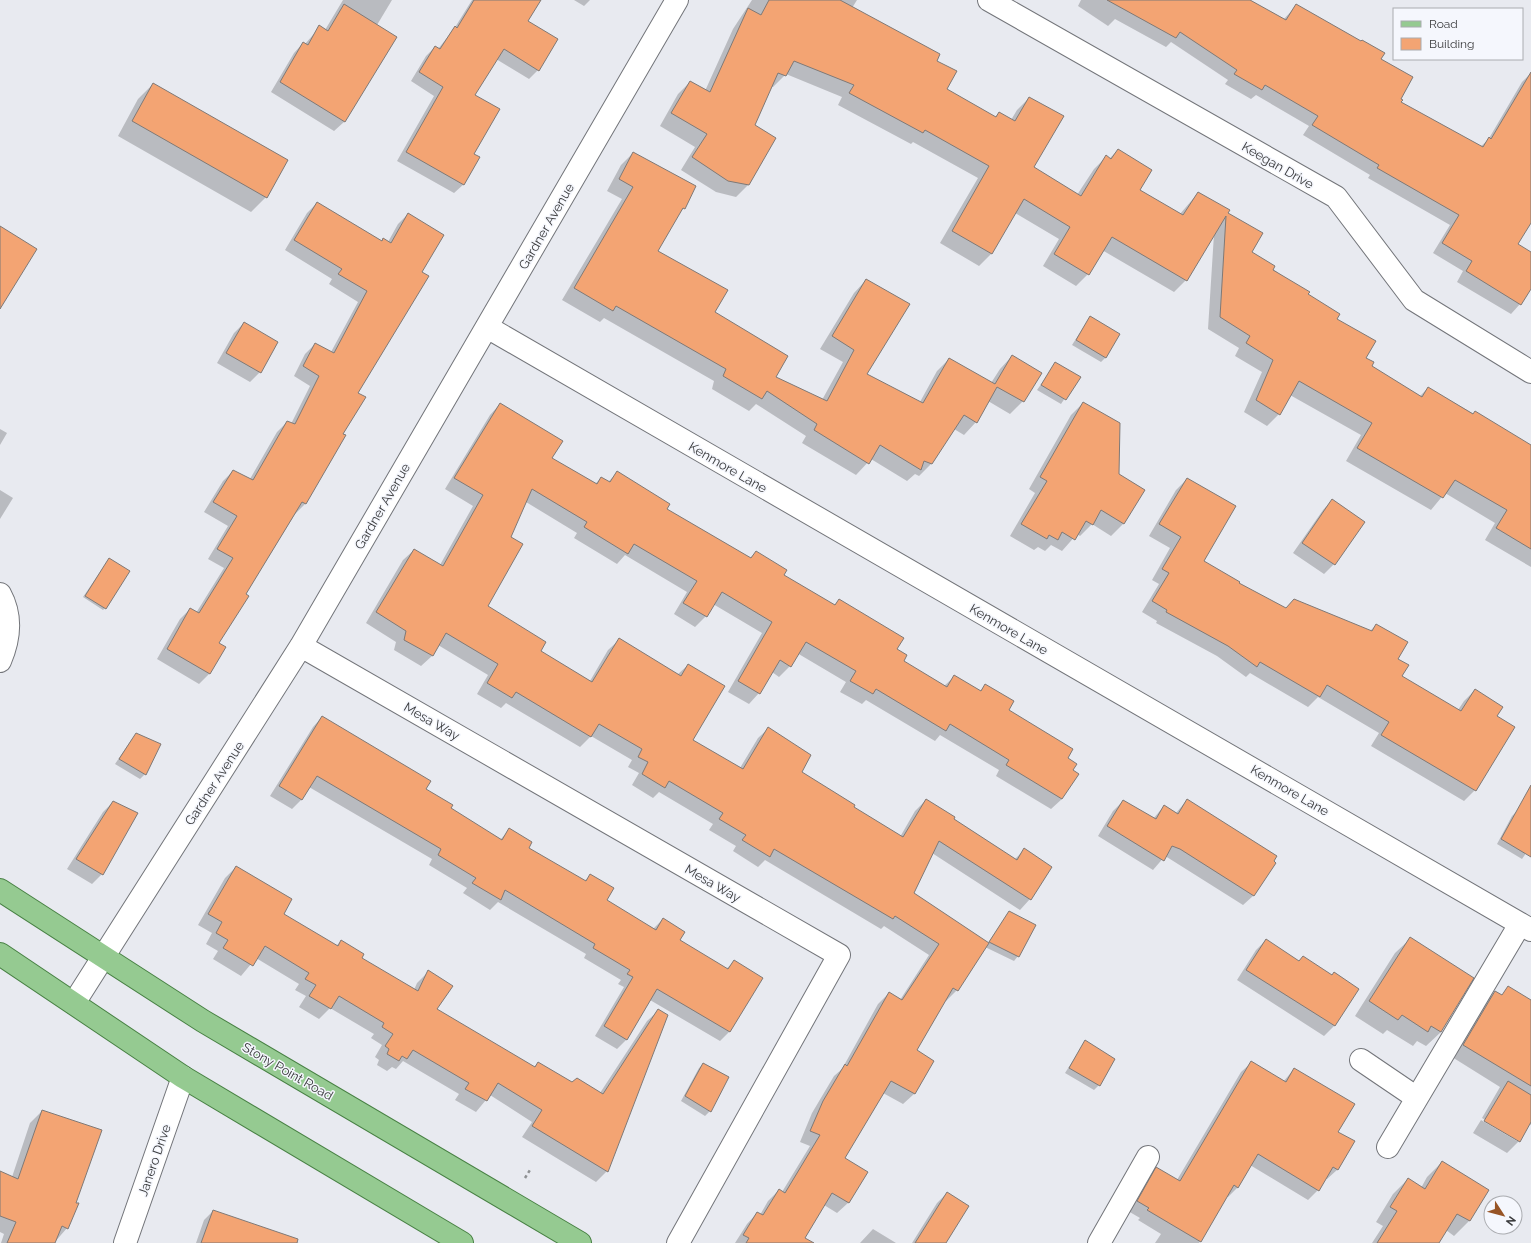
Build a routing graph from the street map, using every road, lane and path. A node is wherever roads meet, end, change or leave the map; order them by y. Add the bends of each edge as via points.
1 (677, 0) edge
2 (989, 0) edge
3 (487, 327) junction
4 (1531, 372) edge
5 (0, 594) edge
6 (302, 646) junction
7 (0, 661) edge
8 (0, 890) edge
9 (1526, 927) edge
10 (0, 954) edge
11 (102, 957) junction
12 (74, 1003) junction
13 (1361, 1060) dead end
14 (183, 1077) junction
15 (1417, 1098) junction
16 (1388, 1147) dead end
17 (1148, 1157) dead end
18 (558, 1237) edge
19 (125, 1243) edge
20 (462, 1243) edge
21 (580, 1243) edge
22 (678, 1243) edge
23 (1099, 1243) edge

1 - 3 street, Gardner Avenue
2 - 4 street, Keegan Drive via 1336,198 1414,300
3 - 6 street, Gardner Avenue
3 - 9 street, Kenmore Lane
5 - 7 street via 8,615 9,630
6 - 11 street, Gardner Avenue
6 - 22 street, Mesa Way via 839,955
8 - 11 main road, Stony Point Road
9 - 15 street
10 - 12 main road
11 - 12 street, Gardner Avenue
11 - 18 main road, Stony Point Road
12 - 14 main road
13 - 15 street
14 - 19 street, Janero Drive
14 - 20 main road
15 - 16 street
17 - 23 street
18 - 21 main road, Stony Point Road

